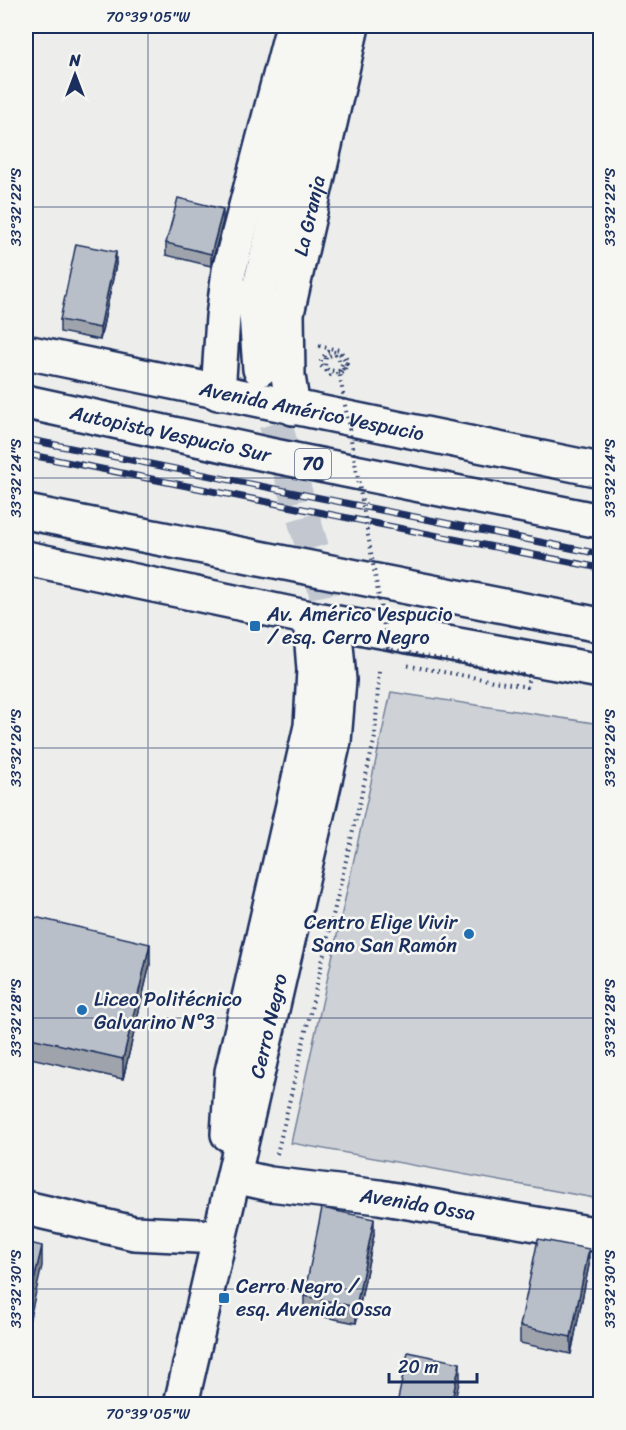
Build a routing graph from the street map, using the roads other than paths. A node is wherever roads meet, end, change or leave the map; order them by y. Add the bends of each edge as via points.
1 (293, 26) edge
2 (323, 26) edge
3 (351, 26) edge
4 (26, 352) edge
5 (260, 369) tunnel mouth
6 (218, 393) junction
7 (26, 402) edge
8 (293, 408) junction
9 (600, 467) edge
10 (26, 512) edge
11 (600, 521) edge
12 (26, 558) edge
13 (310, 618) junction
14 (600, 625) edge
15 (336, 645) tunnel mouth
16 (600, 670) edge
17 (234, 1176) junction
18 (26, 1208) edge
19 (600, 1235) edge
20 (219, 1237) junction
21 (181, 1404) edge

1 - 6 main road via 229,271
2 - 5 main road, La Granja via 259,289 256,314
3 - 8 main road, La Granja via 287,313
4 - 6 main road, Avenida Américo Vespucio
6 - 8 main road, Avenida Américo Vespucio
7 - 11 main road, Autopista Vespucio Sur / 70
8 - 9 main road, Avenida Américo Vespucio
10 - 14 main road
12 - 13 main road
13 - 16 main road
13 - 17 main road via 314,670 311,726 232,1072 227,1121
15 - 17 main road, Cerro Negro via 339,680 334,741
17 - 19 main road, Avenida Ossa
17 - 20 main road, Cerro Negro
18 - 20 main road via 134,1233
20 - 21 main road, Cerro Negro

